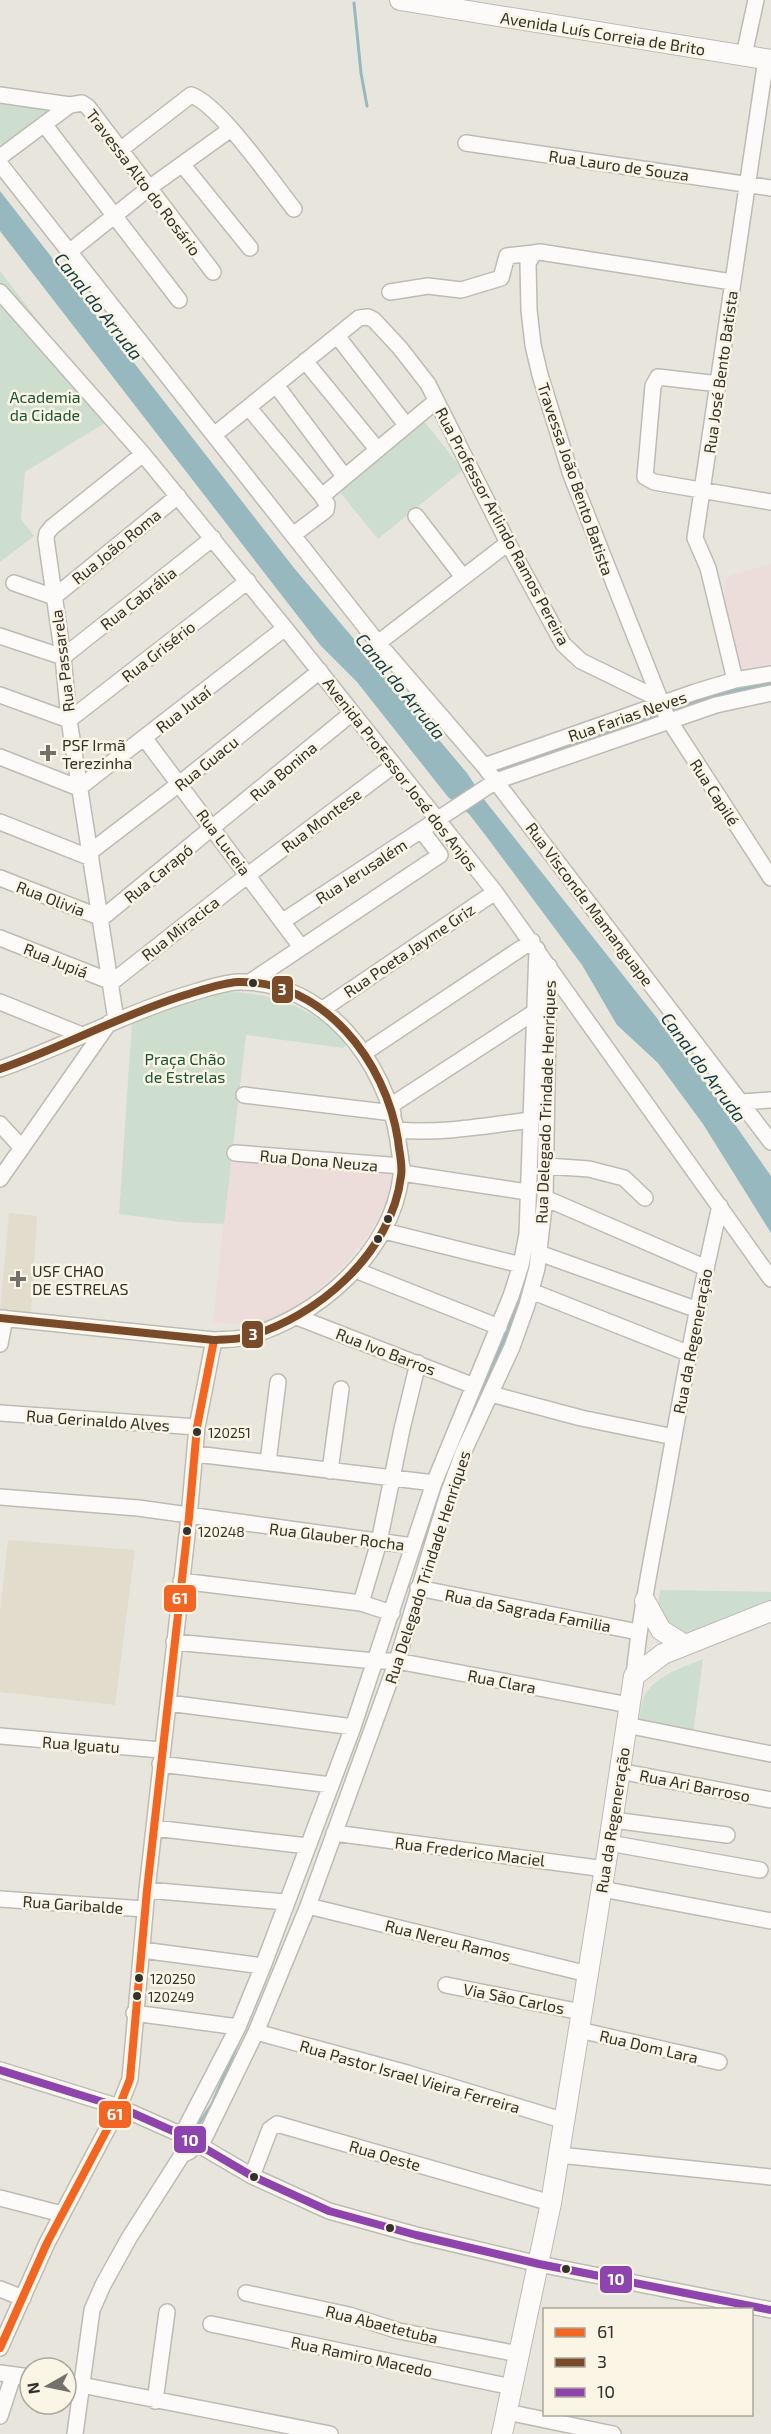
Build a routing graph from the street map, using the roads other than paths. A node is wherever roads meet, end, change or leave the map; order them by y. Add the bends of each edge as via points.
1 (400, 0) edge
2 (756, 0) edge
3 (744, 55) junction
4 (769, 59) edge
5 (0, 95) edge
6 (70, 105) junction
7 (44, 124) junction
8 (231, 129) junction
9 (466, 142) dead end
10 (120, 150) junction
11 (0, 157) edge
12 (0, 164) edge
13 (182, 164) junction
14 (748, 184) junction
15 (149, 188) junction
16 (771, 188) edge
17 (294, 209) dead end
18 (114, 216) junction
19 (250, 248) dead end
20 (69, 252) junction
21 (537, 253) junction
22 (213, 272) dead end
23 (732, 282) junction
24 (0, 292) edge
25 (390, 292) dead end
26 (179, 300) dead end
27 (7, 309) edge
28 (338, 337) junction
29 (305, 360) junction
30 (719, 384) junction
31 (276, 385) junction
32 (436, 401) junction
33 (249, 408) junction
34 (406, 425) junction
35 (214, 435) junction
36 (377, 449) junction
37 (143, 454) junction
38 (344, 476) junction
39 (702, 490) junction
40 (178, 496) junction
41 (321, 496) junction
42 (771, 501) edge
43 (416, 516) dead end
44 (293, 536) junction
45 (213, 538) junction
46 (508, 543) junction
47 (463, 577) junction
48 (248, 581) junction
49 (14, 583) dead end
50 (54, 597) junction
51 (285, 628) junction
52 (0, 636) edge
53 (378, 643) junction
54 (63, 657) junction
55 (320, 671) junction
56 (771, 674) edge
57 (735, 680) junction
58 (771, 693) edge
59 (0, 695) edge
60 (664, 710) junction
61 (352, 713) junction
62 (69, 720) junction
63 (145, 739) junction
64 (0, 757) edge
65 (394, 765) junction
66 (484, 766) junction
67 (179, 784) junction
68 (492, 785) junction
69 (79, 788) junction
70 (444, 817) junction
71 (0, 822) edge
72 (214, 828) junction
73 (422, 831) junction
74 (90, 855) junction
75 (248, 875) junction
76 (0, 878) edge
77 (771, 878) edge
78 (495, 891) junction
79 (102, 918) junction
80 (283, 921) junction
81 (0, 938) edge
82 (534, 945) junction
83 (301, 946) junction
84 (549, 966) junction
85 (112, 982) junction
86 (250, 982) junction
87 (0, 1002) edge
88 (323, 1009) junction
89 (533, 1013) junction
90 (112, 1021) junction
91 (82, 1035) junction
92 (364, 1053) junction
93 (3, 1066) edge
94 (244, 1095) dead end
95 (771, 1100) edge
96 (741, 1102) junction
97 (391, 1109) junction
98 (530, 1120) junction
99 (0, 1124) edge
100 (396, 1130) junction
101 (771, 1142) edge
102 (22, 1148) junction
103 (235, 1153) dead end
104 (546, 1166) junction
105 (402, 1170) junction
106 (0, 1179) edge
107 (527, 1192) junction
108 (545, 1198) junction
109 (645, 1198) dead end
110 (720, 1206) junction
111 (384, 1231) junction
112 (539, 1253) junction
113 (521, 1265) junction
114 (706, 1268) junction
115 (355, 1270) junction
116 (771, 1279) edge
117 (531, 1291) junction
118 (698, 1310) junction
119 (297, 1317) junction
120 (2, 1318) edge
121 (499, 1327) junction
122 (214, 1340) junction
123 (0, 1344) edge
124 (690, 1354) junction
125 (418, 1363) junction
126 (278, 1382) dead end
127 (474, 1386) junction
128 (341, 1389) dead end
129 (491, 1394) junction
130 (0, 1413) edge
131 (196, 1427) junction
132 (674, 1437) junction
133 (196, 1454) junction
134 (268, 1462) junction
135 (330, 1471) junction
136 (393, 1479) junction
137 (434, 1483) junction
138 (0, 1497) edge
139 (189, 1517) junction
140 (379, 1542) junction
141 (413, 1546) junction
142 (181, 1581) junction
143 (418, 1588) junction
144 (645, 1601) junction
145 (361, 1604) junction
146 (771, 1611) edge
147 (392, 1613) junction
148 (771, 1624) edge
149 (638, 1632) junction
150 (174, 1642) junction
151 (683, 1644) junction
152 (385, 1661) junction
153 (631, 1692) junction
154 (168, 1703) junction
155 (626, 1725) junction
156 (354, 1727) junction
157 (0, 1736) edge
158 (771, 1754) edge
159 (161, 1757) junction
160 (619, 1771) junction
161 (331, 1785) junction
162 (771, 1800) edge
163 (613, 1820) junction
164 (154, 1828) junction
165 (334, 1833) junction
166 (727, 1835) dead end
167 (609, 1843) junction
168 (307, 1846) junction
169 (605, 1869) junction
170 (760, 1870) dead end
171 (602, 1889) junction
172 (147, 1890) junction
173 (0, 1899) edge
174 (285, 1902) junction
175 (308, 1906) junction
176 (146, 1909) junction
177 (771, 1922) edge
178 (142, 1950) junction
179 (263, 1966) junction
180 (588, 1974) junction
181 (446, 1984) dead end
182 (134, 2013) junction
183 (580, 2021) junction
184 (238, 2026) junction
185 (256, 2032) junction
186 (719, 2062) dead end
187 (0, 2070) edge
188 (119, 2107) junction
189 (565, 2121) junction
190 (182, 2135) junction
191 (201, 2145) junction
192 (182, 2155) junction
193 (559, 2155) junction
194 (252, 2176) junction
195 (771, 2177) edge
196 (0, 2198) edge
197 (551, 2203) junction
198 (62, 2214) junction
199 (538, 2264) junction
200 (0, 2289) edge
201 (246, 2293) dead end
202 (23, 2298) junction
203 (771, 2310) edge
204 (167, 2312) dead end
205 (211, 2324) dead end
206 (0, 2348) edge
207 (519, 2354) junction
208 (7, 2375) edge
209 (78, 2384) edge
210 (82, 2385) junction
211 (512, 2387) junction
212 (155, 2401) junction
213 (507, 2412) junction
214 (0, 2416) edge
215 (75, 2434) edge
216 (330, 2434) edge
217 (501, 2434) edge
218 (613, 2434) edge

1 - 3 main road, Avenida Luís Correia de Brito
2 - 3 street
3 - 4 main road, Avenida Luís Correia de Brito
4 - 14 street, Rua José Bento Batista
5 - 6 street
6 - 7 street
6 - 10 street, Travessa Alto do Rosário via 82,102 88,106
7 - 11 street
7 - 18 street
8 - 10 street via 212,107 191,95
8 - 13 street
8 - 17 street
9 - 14 street, Rua Lauro de Souza
10 - 15 street, Travessa Alto do Rosário
12 - 20 street
13 - 15 street
13 - 19 street
14 - 16 street, Rua Lauro de Souza
14 - 23 street, Rua José Bento Batista
15 - 18 street
15 - 22 street, Travessa Alto do Rosário
18 - 20 street
18 - 26 street
20 - 35 street
21 - 23 street
21 - 25 street via 507,256 501,278 466,289 429,286
21 - 60 street, Travessa João Bento Batista via 528,264 529,310 540,375 571,475
23 - 30 street, Rua José Bento Batista
24 - 27 street, Avenida Professor José dos Anjos
27 - 37 street, Avenida Professor José dos Anjos
28 - 29 street
28 - 32 street, Rua Professor Arlindo Ramos Pereira via 359,318 374,320 413,364
28 - 34 street
29 - 31 street
29 - 36 street
30 - 39 street, Rua José Bento Batista
30 - 39 street via 661,376 653,386 645,477
31 - 33 street
31 - 38 street
32 - 34 street
32 - 46 street, Rua Professor Arlindo Ramos Pereira
33 - 35 street
33 - 41 street
34 - 36 street
35 - 44 street
36 - 38 street
37 - 40 street, Avenida Professor José dos Anjos
37 - 50 street, Rua Passarela via 47,532
38 - 41 street
39 - 42 street
39 - 57 street, Rua José Bento Batista via 695,538 708,568
40 - 45 street, Avenida Professor José dos Anjos
40 - 50 street, Rua João Roma
41 - 44 street via 326,510
43 - 47 street
44 - 53 street
45 - 48 street, Avenida Professor José dos Anjos
45 - 54 street, Rua Cabrália
46 - 47 street
46 - 60 street, Rua Professor Arlindo Ramos Pereira via 570,652
47 - 53 street
48 - 51 street, Avenida Professor José dos Anjos
48 - 62 street, Rua Grisério
49 - 50 street
50 - 54 street, Rua Passarela
51 - 55 street, Avenida Professor José dos Anjos
51 - 63 street, Rua Jutaí
52 - 54 street
53 - 66 street
54 - 62 street, Rua Passarela
55 - 61 street, Avenida Professor José dos Anjos
55 - 67 street, Rua Guacu
56 - 57 street, Rua Farias Neves
57 - 60 street, Rua Farias Neves
58 - 60 street, Rua Farias Neves via 716,705
59 - 62 street
60 - 66 street, Rua Farias Neves
60 - 68 street, Rua Farias Neves
60 - 77 street, Rua Capilé
61 - 65 street, Avenida Professor José dos Anjos
61 - 72 street, Rua Bonina
62 - 69 street, Rua Passarela
63 - 67 street, Rua Luceia
63 - 69 street, Rua Jutaí
64 - 69 street
65 - 70 street, Avenida Professor José dos Anjos
65 - 75 street, Rua Montese
66 - 68 street
67 - 72 street, Rua Luceia
67 - 74 street, Rua Guacu
68 - 70 street, Rua Farias Neves
68 - 96 street, Rua Visconde Mamanguape
69 - 74 street, Rua Passarela
70 - 73 street, Rua Jerusalém
70 - 78 street, Avenida Professor José dos Anjos
71 - 74 street
72 - 75 street, Rua Luceia
72 - 79 street, Rua Carapó
73 - 80 street, Rua Jerusalém
73 - 83 street via 440,855
74 - 79 street, Rua Passarela
75 - 80 street, Rua Luceia
75 - 85 street, Rua Miracica
76 - 79 street, Rua Olivia
78 - 82 street, Avenida Professor José dos Anjos
78 - 88 street, Rua Poeta Jayme Griz
79 - 85 street, Rua Passarela
80 - 83 street, Rua Luceia
81 - 85 street, Rua Jupiá
82 - 84 street, Avenida Professor José dos Anjos
82 - 89 street, Rua Delegado Trindade Henriques
82 - 92 street
83 - 86 street
84 - 104 street, Rua Delegado Trindade Henriques
84 - 110 street, Avenida Professor José dos Anjos
85 - 90 street, Rua Passarela
86 - 88 street via 283,990
86 - 90 street via 199,991
87 - 91 street
88 - 92 street
89 - 97 street
89 - 98 street, Rua Delegado Trindade Henriques
90 - 91 street
90 - 102 street
91 - 93 street
92 - 97 street
94 - 97 street
95 - 96 street
96 - 101 street, Rua Visconde Mamanguape
97 - 100 street
98 - 100 street via 460,1130
98 - 107 street, Rua Delegado Trindade Henriques
99 - 102 street
100 - 105 street
102 - 106 street
103 - 105 street, Rua Dona Neuza
104 - 108 street, Rua Delegado Trindade Henriques
104 - 109 street via 589,1168 624,1178
105 - 107 street, Rua Dona Neuza
105 - 111 street via 399,1192
107 - 113 street, Rua Delegado Trindade Henriques
108 - 112 street, Rua Delegado Trindade Henriques
108 - 114 street
110 - 114 street, Rua da Regeneração
110 - 116 street, Avenida Professor José dos Anjos
111 - 113 street
111 - 115 street
112 - 117 street, Rua Delegado Trindade Henriques
112 - 118 street
113 - 121 street, Rua Delegado Trindade Henriques
114 - 118 street, Rua da Regeneração
115 - 119 street
115 - 121 street
117 - 124 street
117 - 129 street, Rua Delegado Trindade Henriques
118 - 124 street, Rua da Regeneração
119 - 122 street via 243,1338
119 - 125 street, Rua Ivo Barros
120 - 122 street
120 - 123 street
121 - 127 street, Rua Delegado Trindade Henriques
122 - 131 street
124 - 132 street, Rua da Regeneração
125 - 127 street, Rua Ivo Barros
125 - 136 street
126 - 134 street
127 - 137 street, Rua Delegado Trindade Henriques
128 - 135 street
129 - 132 street
129 - 143 street, Rua Delegado Trindade Henriques via 459,1463
130 - 131 street, Rua Gerinaldo Alves
131 - 133 street
132 - 144 street, Rua da Regeneração
133 - 134 street
133 - 139 street
134 - 135 street
135 - 136 street
136 - 137 street
136 - 140 street
137 - 141 street, Rua Delegado Trindade Henriques
138 - 139 street, Rua Glauber Rocha via 138,1508
139 - 140 street, Rua Glauber Rocha
139 - 142 street
140 - 141 street, Rua Glauber Rocha
140 - 145 street
141 - 147 street, Rua Delegado Trindade Henriques
142 - 145 street
142 - 150 street
143 - 149 street, Rua da Sagrada Familia
143 - 152 street, Rua Delegado Trindade Henriques
144 - 149 street, Rua da Regeneração
144 - 151 main road via 661,1630
145 - 147 street
146 - 151 main road
147 - 152 street, Rua Delegado Trindade Henriques
148 - 153 main road via 672,1664
149 - 153 street, Rua da Regeneração
150 - 152 street, Rua Clara
150 - 154 street
151 - 153 main road via 652,1661
152 - 153 street, Rua Clara
152 - 156 street, Rua Delegado Trindade Henriques
152 - 165 street, Rua Delegado Trindade Henriques
153 - 155 main road, Rua da Regeneração
154 - 156 street
154 - 159 street
155 - 158 street
155 - 160 main road, Rua da Regeneração
156 - 161 street, Rua Delegado Trindade Henriques
157 - 159 street, Rua Iguatu
159 - 161 street, Rua Iguatu
159 - 164 street
160 - 162 street, Rua Ari Barroso
160 - 163 main road, Rua da Regeneração
161 - 168 street, Rua Delegado Trindade Henriques
163 - 166 street
163 - 167 main road, Rua da Regeneração
164 - 168 street
164 - 172 street
165 - 169 street, Rua Frederico Maciel
165 - 175 street, Rua Delegado Trindade Henriques
167 - 169 main road, Rua da Regeneração
167 - 170 street
168 - 174 street, Rua Delegado Trindade Henriques
169 - 171 main road, Rua da Regeneração
171 - 177 street
171 - 180 main road, Rua da Regeneração
172 - 174 street
172 - 176 street
173 - 176 street, Rua Garibalde
174 - 179 street, Rua Delegado Trindade Henriques
175 - 180 street, Rua Nereu Ramos
175 - 185 street, Rua Delegado Trindade Henriques
176 - 178 street
178 - 179 street
178 - 182 street
179 - 184 street, Rua Delegado Trindade Henriques
180 - 183 main road, Rua da Regeneração
181 - 183 street, Via São Carlos
182 - 184 street
182 - 188 street via 130,2079
183 - 186 street, Rua Dom Lara
183 - 189 main road, Rua da Regeneração
184 - 190 street, Rua Delegado Trindade Henriques
185 - 189 street, Rua Pastor Israel Vieira Ferreira
185 - 191 street, Rua Delegado Trindade Henriques
187 - 188 street
188 - 190 street
188 - 198 street
189 - 193 main road, Rua da Regeneração
190 - 191 street
190 - 192 street
191 - 192 street
191 - 194 street
192 - 210 street via 102,2285 93,2310
193 - 195 street
193 - 197 main road, Rua da Regeneração
194 - 197 street, Rua Oeste via 270,2129 277,2124
194 - 199 street via 329,2211
196 - 198 street
197 - 199 main road, Rua da Regeneração
198 - 202 street
199 - 203 street
199 - 207 main road, Rua da Regeneração
200 - 202 street
201 - 207 street, Rua Abaetetuba via 349,2315 399,2331
202 - 206 street
204 - 212 street
205 - 211 street, Rua Ramiro Macedo
207 - 211 main road, Rua da Regeneração
208 - 214 street
209 - 210 street
210 - 212 street
210 - 215 street
211 - 213 main road, Rua da Regeneração
212 - 216 street
213 - 217 main road, Rua da Regeneração
213 - 218 street

